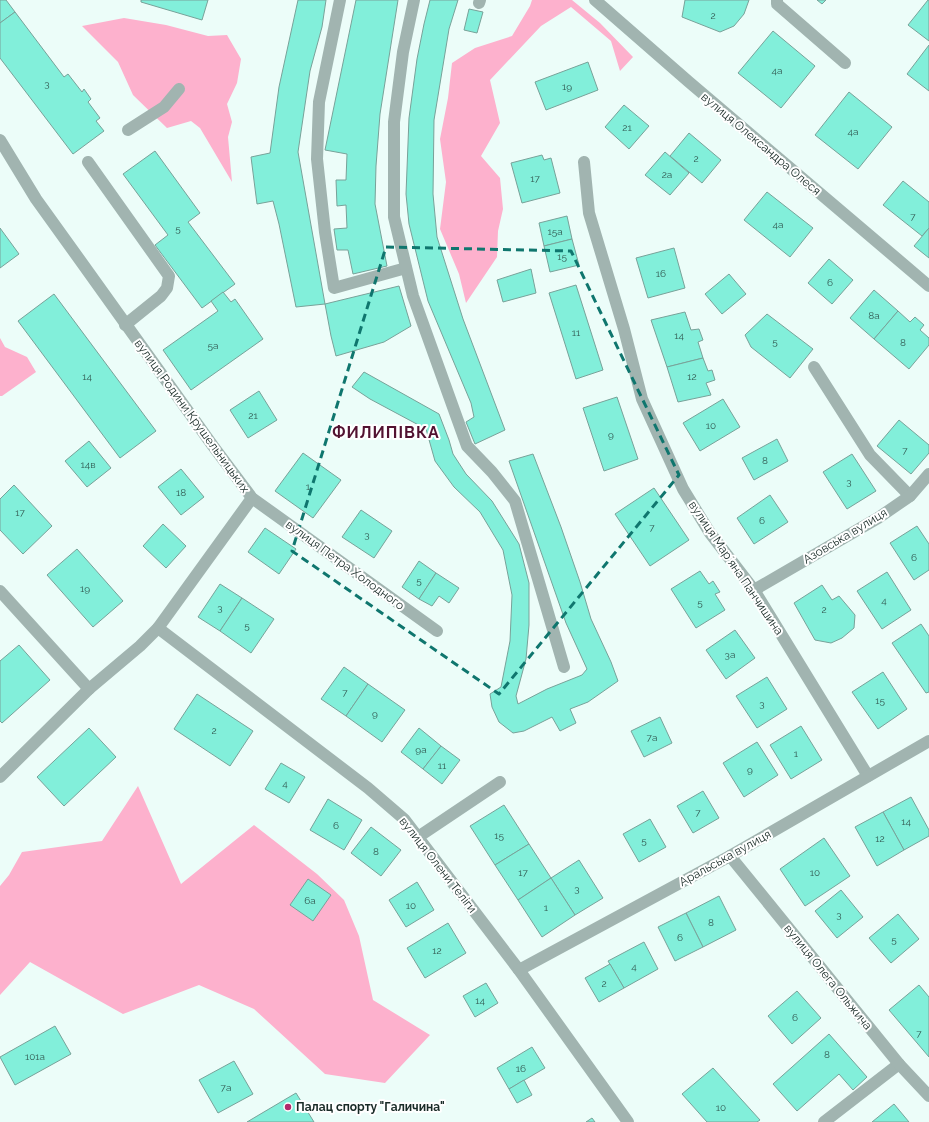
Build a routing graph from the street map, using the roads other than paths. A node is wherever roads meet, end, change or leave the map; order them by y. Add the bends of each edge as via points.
1 (340, 0) edge
2 (414, 0) edge
3 (595, 0) edge
4 (777, 0) edge
5 (845, 63) dead end
6 (179, 89) dead end
7 (128, 130) dead end
8 (0, 140) edge
9 (88, 162) dead end
10 (584, 162) dead end
11 (406, 268) junction
12 (929, 286) edge
13 (125, 325) junction
14 (814, 367) dead end
15 (929, 474) edge
16 (910, 496) junction
17 (252, 498) junction
18 (754, 590) junction
19 (0, 591) edge
20 (158, 628) junction
21 (437, 631) dead end
22 (564, 667) dead end
23 (89, 689) junction
24 (929, 741) edge
25 (868, 776) junction
26 (0, 777) edge
27 (500, 782) dead end
28 (418, 837) junction
29 (730, 856) junction
30 (519, 970) junction
31 (899, 1064) junction
32 (929, 1096) edge
33 (628, 1122) edge
34 (824, 1122) edge

1 - 11 street via 319,102 317,159 334,288
2 - 11 street via 403,52 394,122 394,217
3 - 12 street, вулиця Олександра Олеся
4 - 5 street via 777,4
6 - 7 street via 164,107
8 - 13 street, вулиця Родини Крушельницьких via 36,199
9 - 13 street via 169,276 167,288 161,296
10 - 18 street, вулиця Марʼяна Панчишина via 590,213 642,399 683,489 710,533
11 - 22 street via 413,296 467,446 516,501
13 - 17 street, вулиця Родини Крушельницьких
14 - 16 street via 870,455
15 - 16 street, Азовська вулиця
16 - 18 street, Азовська вулиця via 878,518
17 - 20 street, вулиця Родини Крушельницьких
17 - 21 street, вулиця Петра Холодного
18 - 25 street, вулиця Марʼяна Панчишина
19 - 23 street
20 - 23 street, вулиця Родини Крушельницьких
20 - 28 street, вулиця Олени Теліги via 368,788 404,819
23 - 26 street, вулиця Родини Крушельницьких
24 - 25 street, Аральська вулиця
25 - 29 street, Аральська вулиця
27 - 28 street
28 - 30 street, вулиця Олени Теліги
29 - 30 street, Аральська вулиця
29 - 31 street, вулиця Олега Ольжича
30 - 33 street, вулиця Олени Теліги
31 - 32 street, вулиця Олега Ольжича
31 - 34 street

